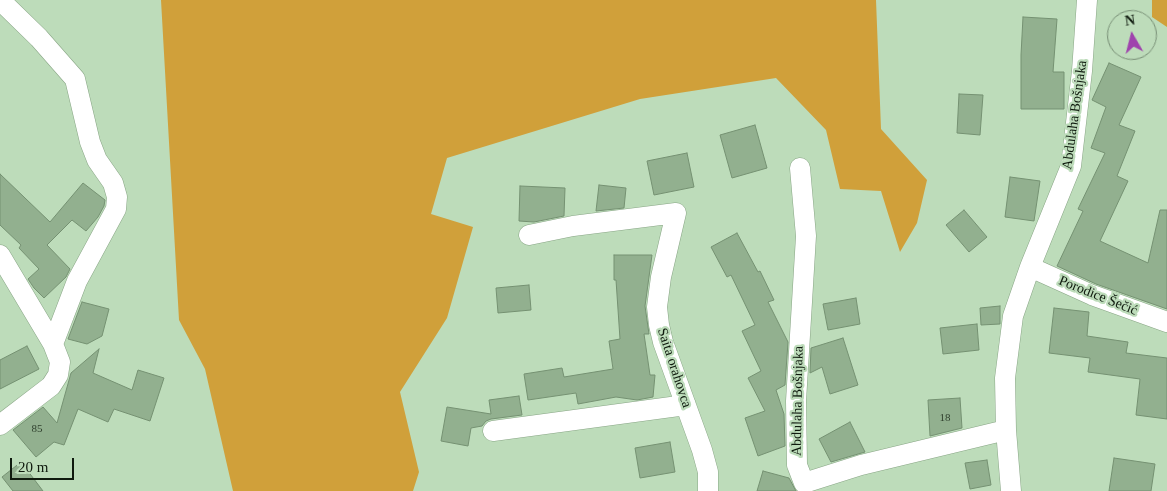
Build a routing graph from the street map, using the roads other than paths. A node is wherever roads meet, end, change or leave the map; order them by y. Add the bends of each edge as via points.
1 (0, 0) edge
2 (1087, 0) edge
3 (800, 168) dead end
4 (529, 235) dead end
5 (0, 255) edge
6 (1030, 267) junction
7 (1167, 322) edge
8 (53, 344) junction
9 (686, 404) junction
10 (0, 425) edge
11 (1006, 430) junction
12 (493, 431) dead end
13 (708, 491) edge
14 (1012, 491) edge

1 - 8 street via 75,79 90,142 97,160 114,183 117,197 116,209 77,281
2 - 6 street, Abdulaha Bošnjaka via 1071,166
3 - 11 street, Abdulaha Bošnjaka via 806,236 796,437 797,465 804,483 861,465
4 - 9 street, Saita orahovca via 676,213 657,307 663,342
5 - 8 street
6 - 7 street, Porodice Šečić via 1092,295
6 - 11 street, Abdulaha Bošnjaka via 1013,316 1005,378
8 - 10 street via 60,362 58,375 50,386
9 - 12 street
9 - 13 street, Saita orahovca via 708,472
11 - 14 street, Abdulaha Bošnjaka

